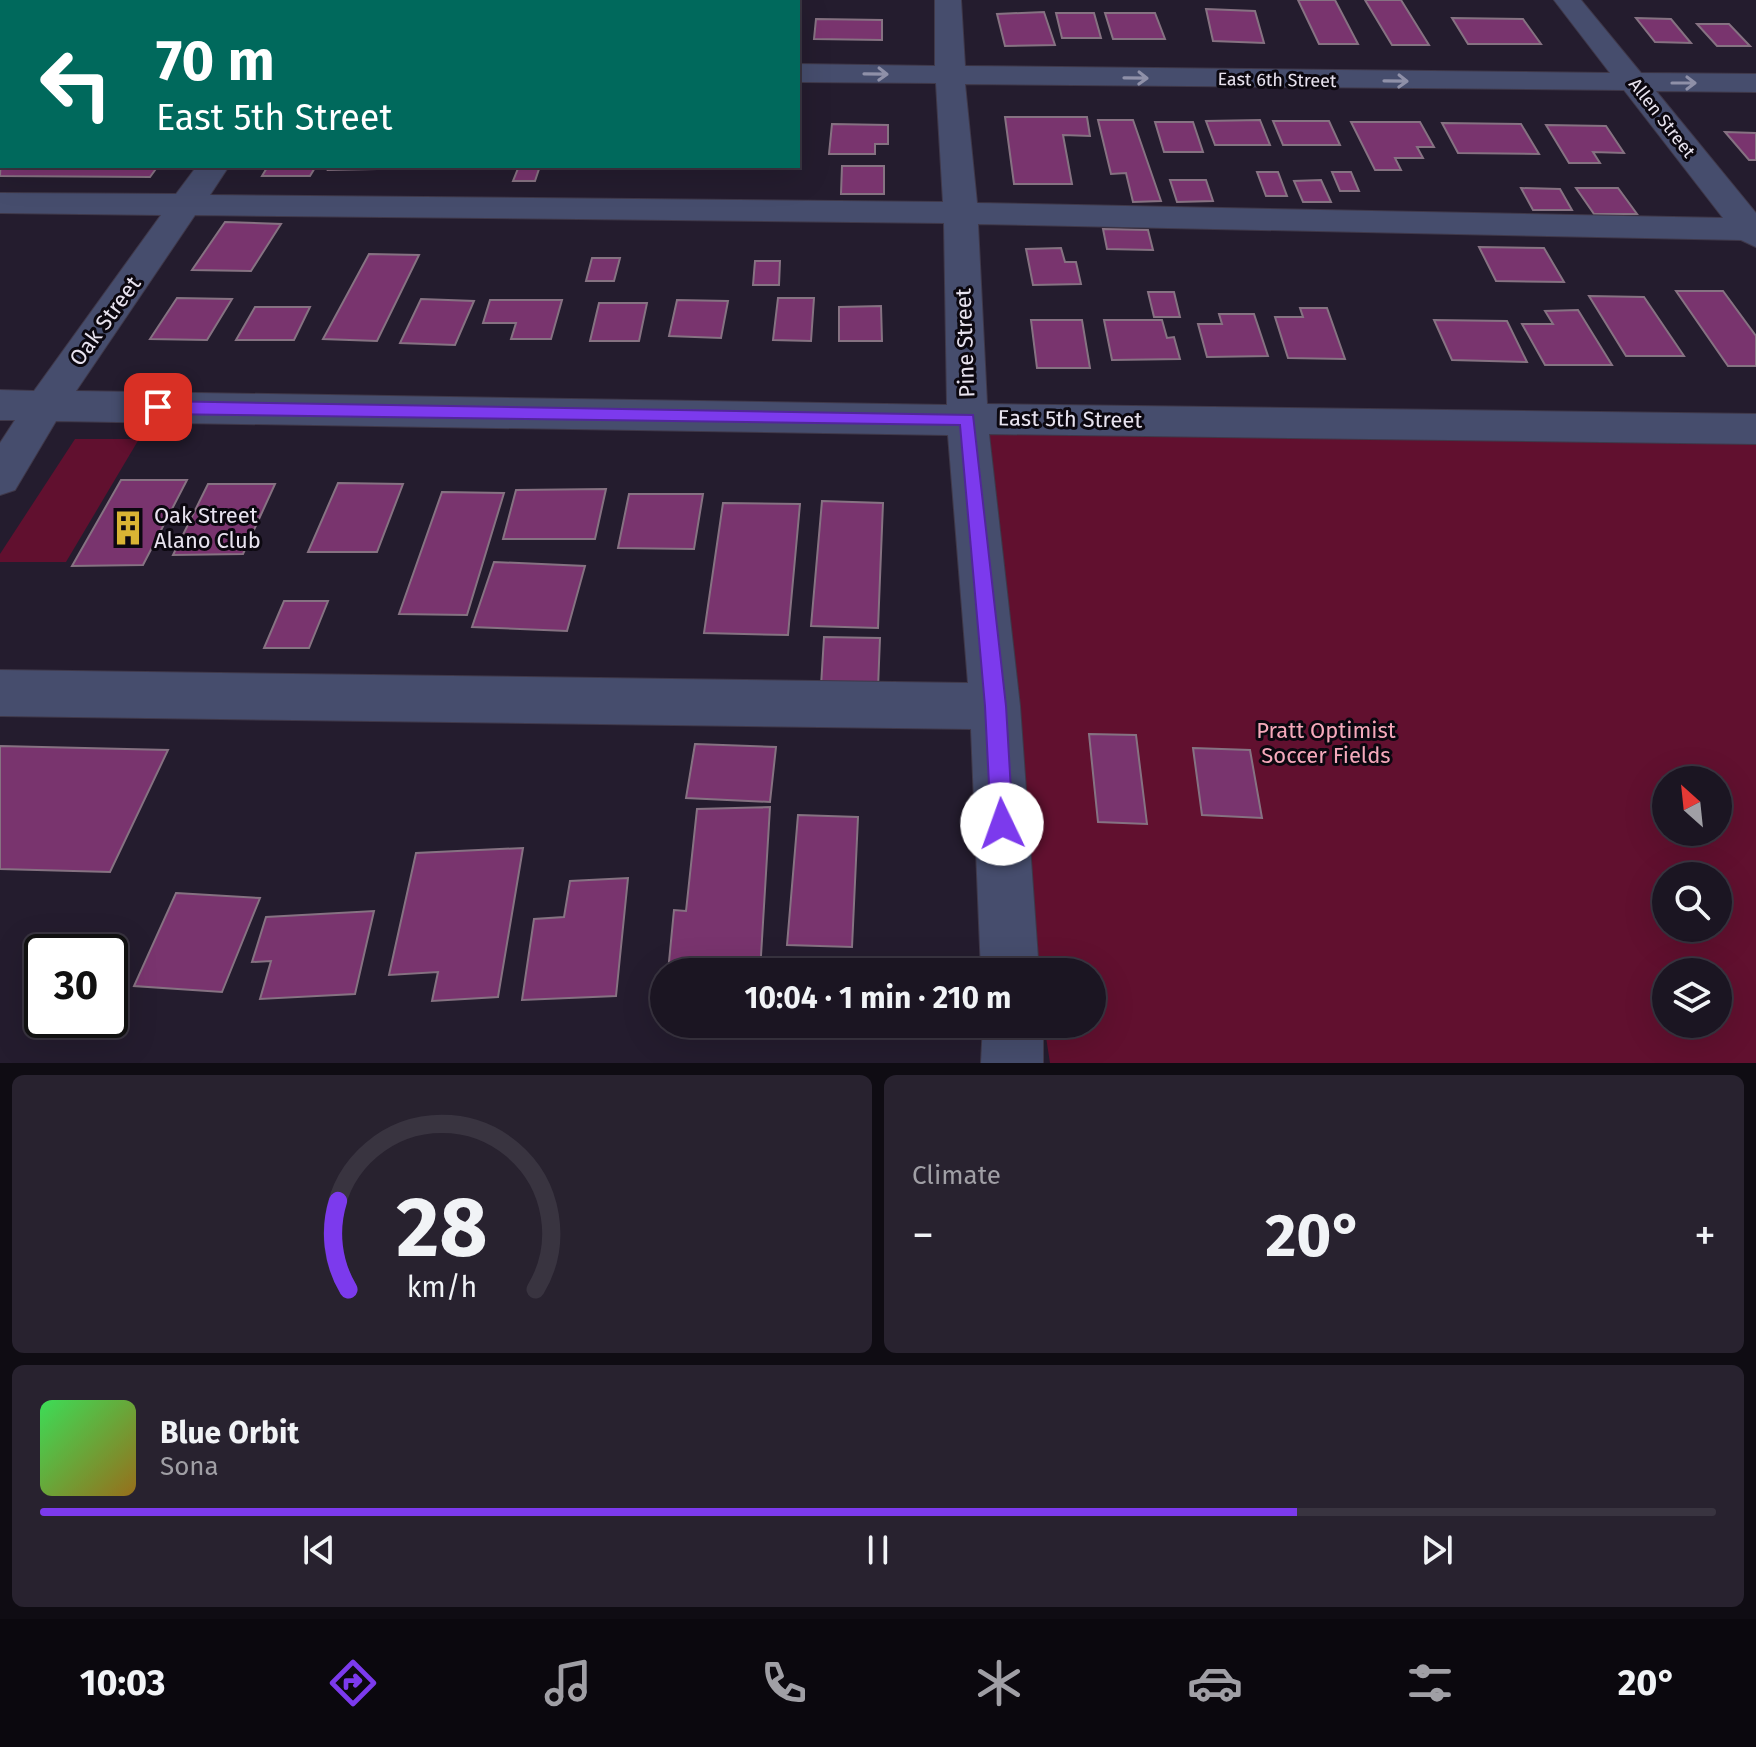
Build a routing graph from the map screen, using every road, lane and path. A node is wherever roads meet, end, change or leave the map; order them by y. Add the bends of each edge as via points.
1 (948, 0) edge
2 (1567, 0) edge
3 (800, 73) edge
4 (951, 75) junction
5 (1634, 83) junction
6 (1756, 83) edge
7 (212, 168) edge
8 (0, 203) edge
9 (188, 206) junction
10 (961, 213) junction
11 (1753, 233) edge
12 (0, 405) edge
13 (45, 405) junction
14 (967, 419) junction
15 (1756, 429) edge
16 (0, 478) edge
17 (0, 693) edge
18 (995, 706) junction
19 (1009, 958) edge
20 (1013, 1038) edge
21 (1012, 1063) edge

1 - 4 street, Pine Street
2 - 5 street, Allen Street
3 -> 4 street, East 6th Street
4 -> 5 street, East 6th Street
4 - 10 street, Pine Street
5 -> 6 street, East 6th Street
5 - 11 street, Allen Street
7 - 9 street, Oak Street
8 - 9 street
9 - 10 street
9 - 13 street, Oak Street
10 - 11 street
10 - 14 street, Pine Street
12 - 13 street, East 5th Street
13 - 14 street, East 5th Street
13 - 16 street, Oak Street
14 - 15 street, East 5th Street
14 - 18 street, Pine Street
17 - 18 street
18 - 19 street, Pine Street
20 - 21 street

